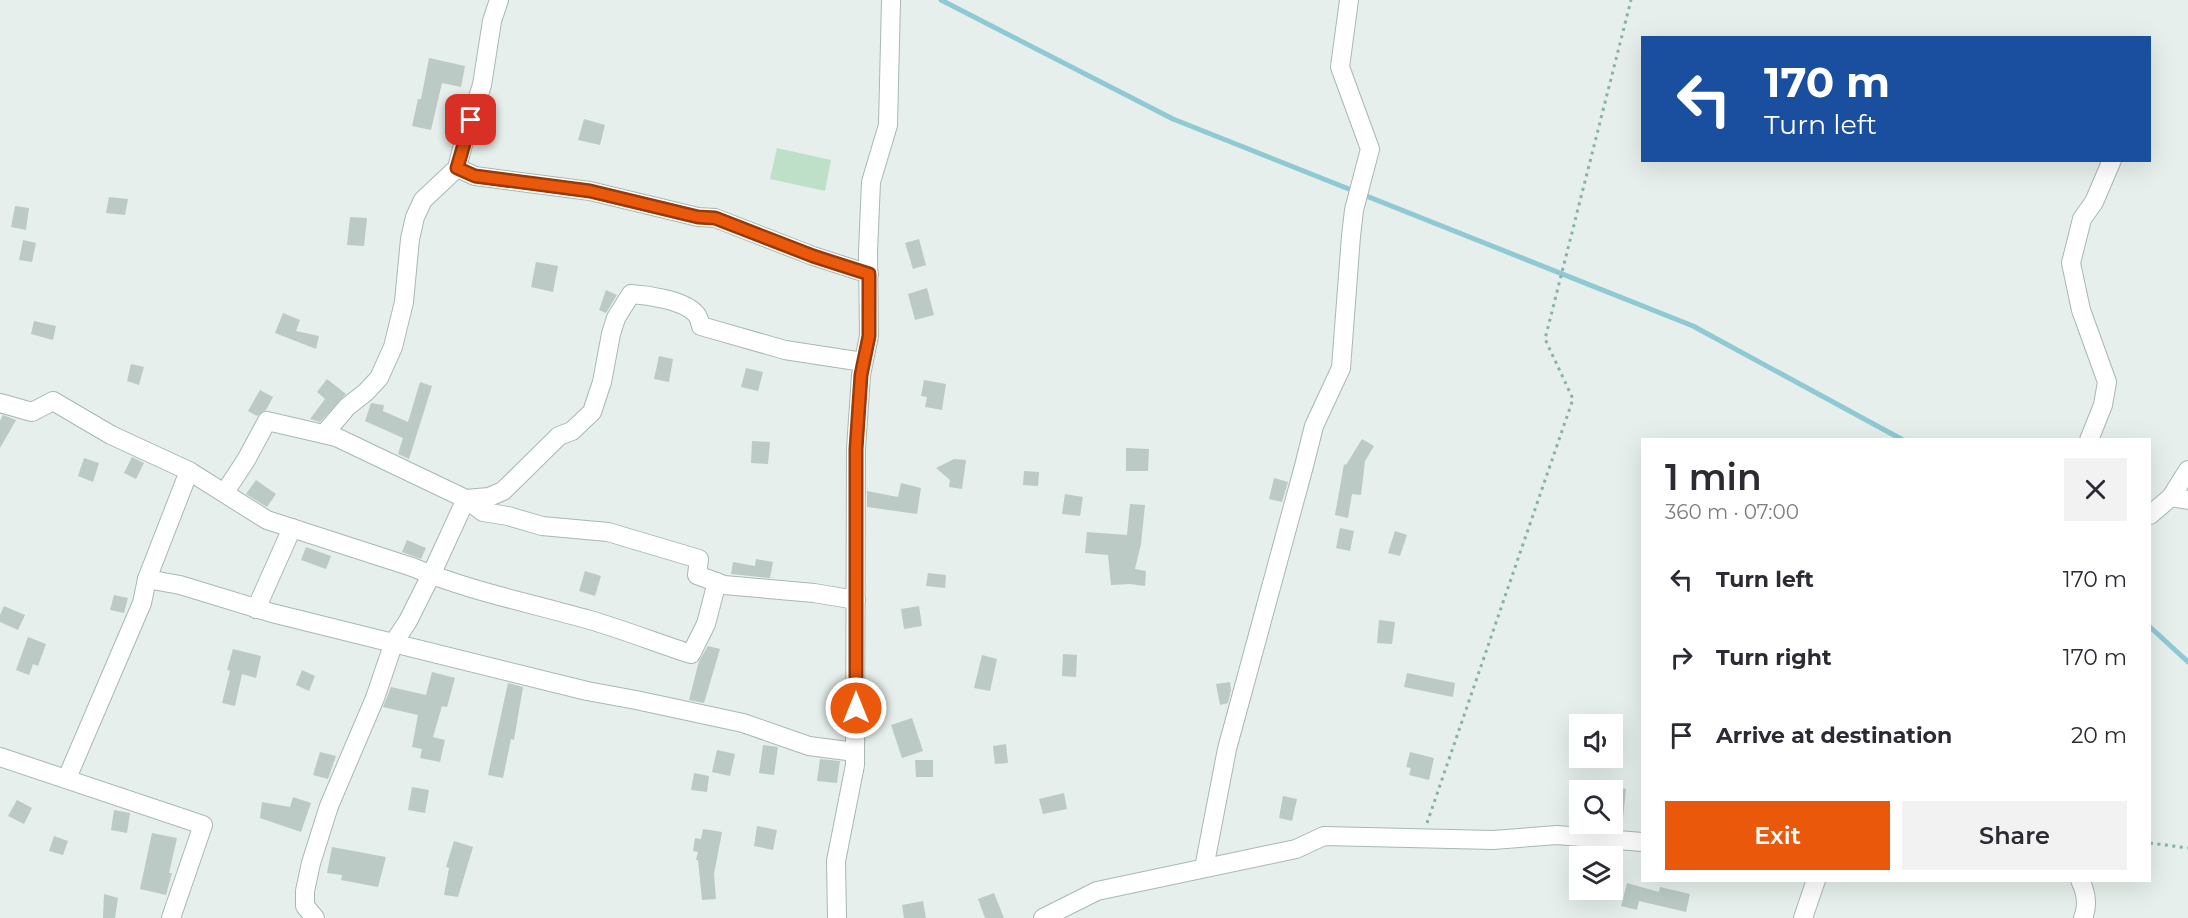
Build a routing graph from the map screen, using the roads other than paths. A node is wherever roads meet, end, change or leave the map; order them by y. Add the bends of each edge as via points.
1 (499, 0) edge
2 (891, 0) edge
3 (1349, 0) edge
4 (2111, 162) edge
5 (457, 168) junction
6 (869, 274) junction
7 (863, 362) junction
8 (0, 403) edge
9 (324, 434) junction
10 (2090, 438) edge
11 (2188, 470) edge
12 (189, 471) junction
13 (225, 492) junction
14 (466, 498) junction
15 (2179, 498) edge
16 (2151, 514) edge
17 (292, 528) junction
18 (431, 575) junction
19 (147, 579) junction
20 (717, 582) junction
21 (856, 600) junction
22 (256, 609) junction
23 (394, 642) junction
24 (855, 753) junction
25 (0, 758) edge
26 (67, 778) junction
27 (1641, 842) edge
28 (1204, 868) junction
29 (1815, 882) edge
30 (2081, 882) edge
31 (171, 918) edge
32 (315, 918) edge
33 (837, 918) edge
34 (1043, 918) edge
35 (1803, 918) edge
36 (2083, 918) edge

1 - 5 street via 482,86
2 - 6 street via 888,125 871,182
3 - 28 street via 1340,67 1370,149 1354,210 1341,368 1314,426 1227,749
4 - 10 street via 2082,219 2071,263 2081,310 2107,382
5 - 6 street via 475,176 590,191 715,218
5 - 9 street via 423,200 415,217 404,302 393,347 379,378 347,406
6 - 7 street via 869,336
7 - 14 street via 785,350 744,339 701,326 696,313 682,305 656,296 631,294 614,326 592,412 572,431 559,436 503,491 489,497
7 - 21 street via 856,449
8 - 12 street via 33,411 53,401 111,435
9 - 13 street via 267,421
9 - 14 street
11 - 15 street
12 - 13 street
12 - 19 street
13 - 17 street via 267,520
14 - 18 street
14 - 20 street via 483,512 542,526 608,532 699,559 698,575
15 - 16 street
17 - 18 street
17 - 22 street
18 - 20 street via 691,654 706,624
18 - 23 street
19 - 22 street
19 - 26 street via 142,603
20 - 21 street
21 - 24 street
22 - 23 street
23 - 24 street via 586,691 743,723 809,746
23 - 32 street via 329,806 311,863 305,906
24 - 33 street via 836,861
25 - 26 street
26 - 31 street via 203,825
27 - 28 street via 1557,835 1493,840 1324,836 1296,849
28 - 34 street via 1097,891
29 - 35 street
30 - 36 street via 2086,909

